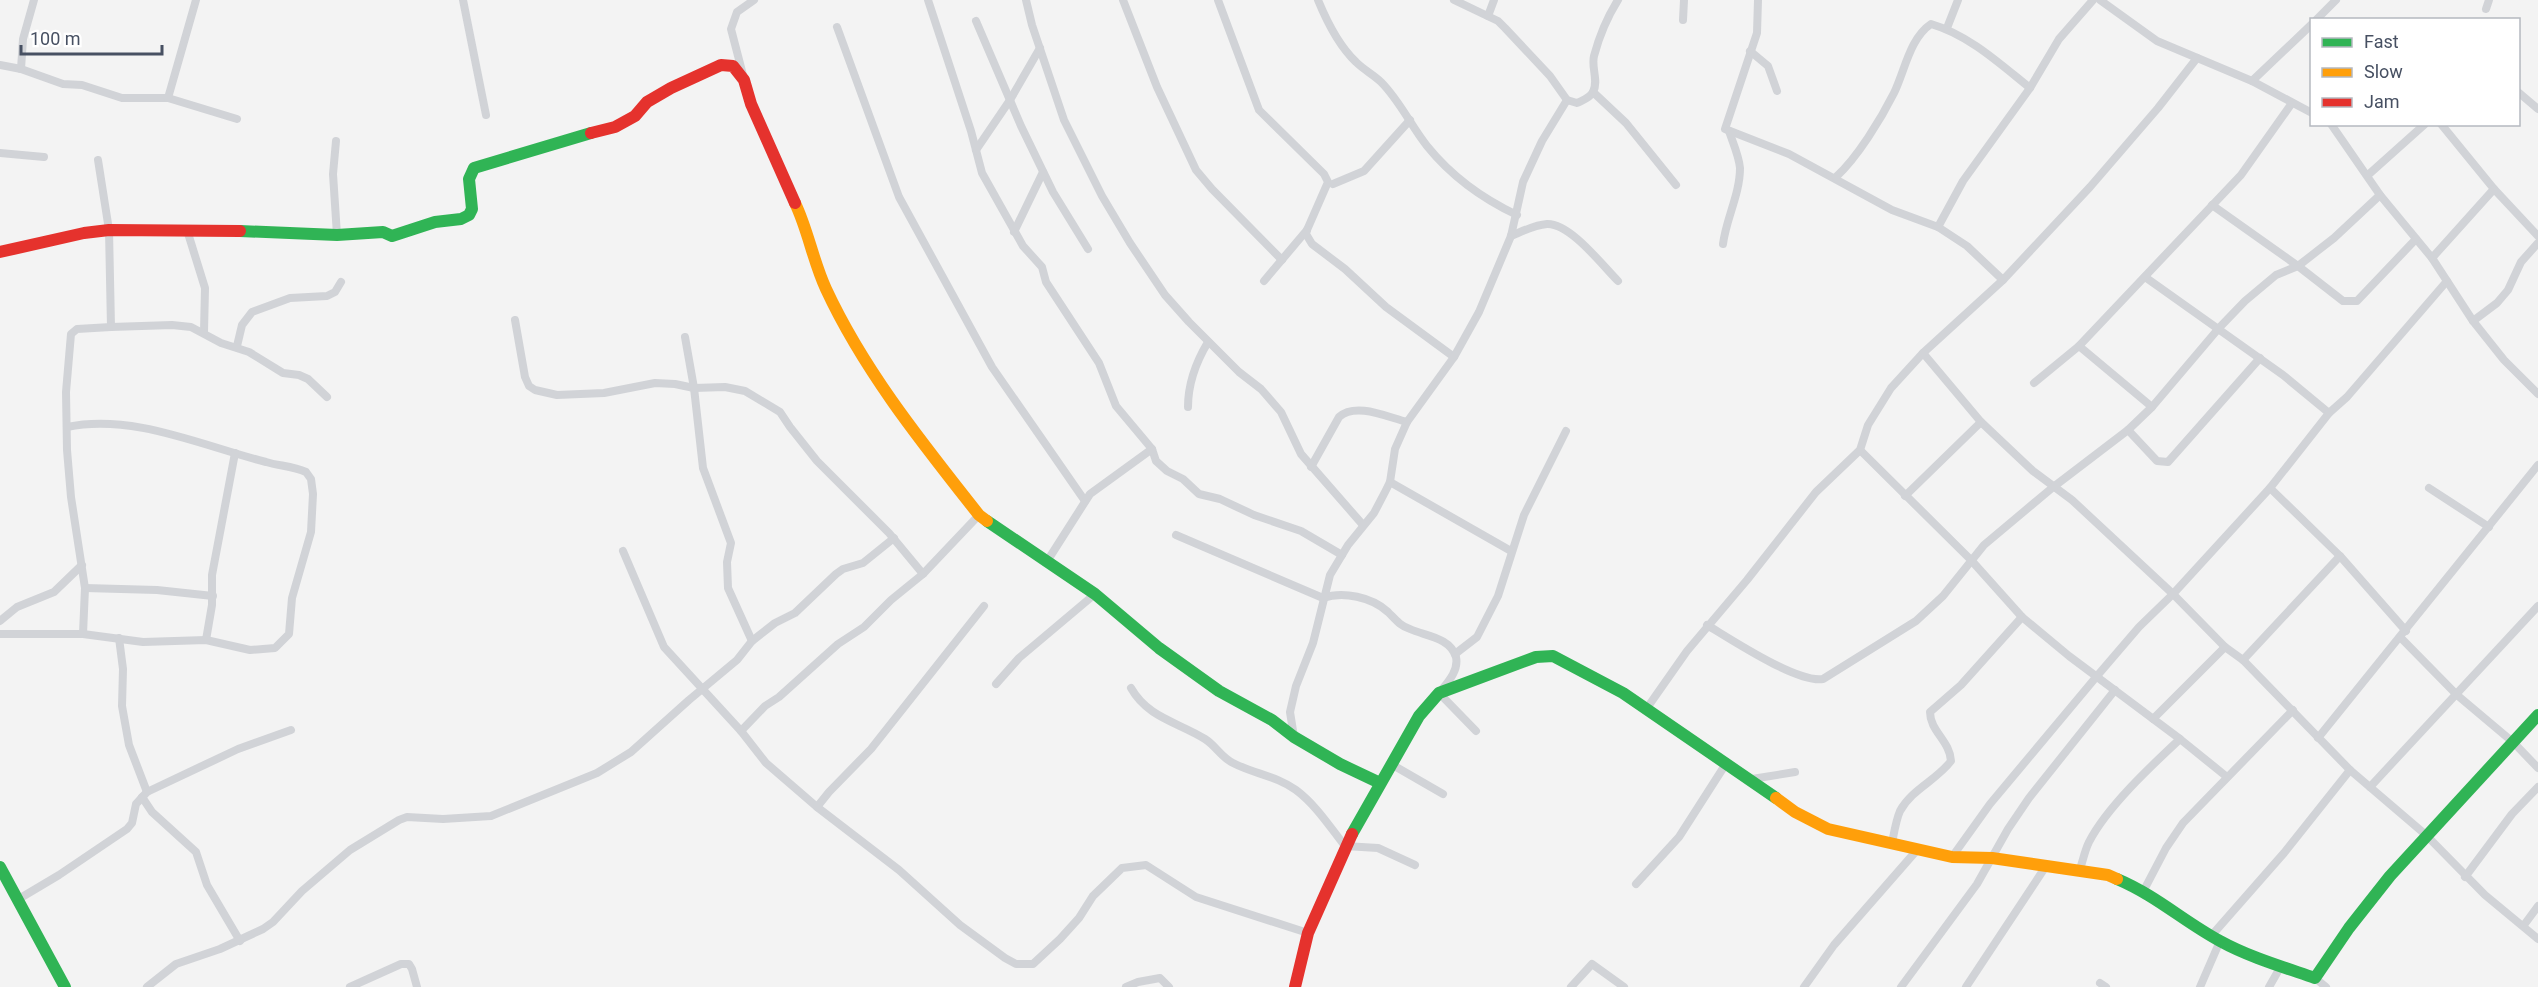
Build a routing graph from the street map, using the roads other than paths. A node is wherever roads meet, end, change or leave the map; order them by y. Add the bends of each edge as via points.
1 (34, 0) edge
2 (196, 0) edge
3 (463, 0) edge
4 (754, 0) edge
5 (928, 0) edge
6 (1026, 0) edge
7 (1123, 0) edge
8 (1218, 0) edge
9 (1318, 0) edge
10 (1454, 0) edge
11 (1494, 0) edge
12 (1618, 0) edge
13 (1684, 0) edge
14 (1758, 0) edge
15 (1958, 0) edge
16 (2093, 0) edge
17 (2100, 0) edge
18 (2336, 0) edge
19 (2489, 0) edge
20 (2486, 9) dead end
21 (1488, 16) junction
22 (2318, 18) edge
23 (1683, 20) dead end
24 (976, 21) dead end
25 (2310, 26) edge
26 (837, 27) dead end
27 (1947, 28) junction
28 (1040, 48) junction
29 (1750, 51) junction
30 (2196, 58) junction
31 (0, 65) edge
32 (21, 69) junction
33 (744, 80) junction
34 (2252, 81) junction
35 (2030, 88) junction
36 (1778, 91) dead end
37 (1593, 92) junction
38 (2520, 94) edge
39 (168, 98) junction
40 (1010, 100) junction
41 (1567, 100) junction
42 (2292, 103) junction
43 (2538, 109) edge
44 (2310, 112) edge
45 (486, 116) dead end
46 (237, 119) dead end
47 (1410, 120) junction
48 (2332, 126) edge
49 (2423, 126) edge
50 (2443, 126) edge
51 (1729, 131) junction
52 (336, 141) dead end
53 (976, 150) junction
54 (0, 153) edge
55 (44, 157) dead end
56 (98, 160) dead end
57 (1043, 172) junction
58 (2368, 175) junction
59 (1836, 177) junction
60 (1333, 184) dead end
61 (1676, 185) dead end
62 (2494, 189) junction
63 (2380, 195) junction
64 (2212, 205) junction
65 (1517, 215) junction
66 (1938, 227) junction
67 (110, 230) junction
68 (187, 230) junction
69 (1307, 230) junction
70 (1014, 232) junction
71 (337, 235) junction
72 (1511, 236) junction
73 (2538, 236) edge
74 (2416, 239) junction
75 (2538, 243) edge
76 (1723, 244) dead end
77 (1088, 249) dead end
78 (0, 252) edge
79 (2432, 258) junction
80 (1282, 260) junction
81 (2298, 266) junction
82 (2145, 277) junction
83 (2003, 280) junction
84 (1264, 281) dead end
85 (1618, 281) dead end
86 (2447, 281) junction
87 (341, 282) dead end
88 (515, 320) dead end
89 (2473, 321) junction
90 (111, 327) junction
91 (2218, 328) junction
92 (204, 332) junction
93 (685, 337) dead end
94 (1208, 342) junction
95 (237, 346) junction
96 (2079, 346) junction
97 (1923, 353) junction
98 (1454, 357) junction
99 (2260, 358) junction
100 (2034, 383) dead end
101 (694, 388) junction
102 (2538, 394) edge
103 (327, 396) dead end
104 (1188, 407) dead end
105 (2152, 407) junction
106 (2329, 413) junction
107 (1407, 422) junction
108 (1981, 422) junction
109 (67, 427) junction
110 (2128, 430) junction
111 (1566, 431) dead end
112 (1152, 449) junction
113 (1860, 450) junction
114 (235, 453) junction
115 (2538, 465) edge
116 (1311, 467) junction
117 (1390, 482) junction
118 (2052, 488) junction
119 (2270, 488) junction
120 (2429, 488) dead end
121 (1905, 496) junction
122 (1085, 501) junction
123 (979, 515) junction
124 (1363, 525) junction
125 (2489, 527) junction
126 (1176, 535) dead end
127 (894, 538) junction
128 (622, 551) dead end
129 (1511, 551) junction
130 (1342, 555) junction
131 (2340, 556) junction
132 (1971, 560) junction
133 (1046, 563) junction
134 (82, 566) junction
135 (923, 574) junction
136 (85, 588) junction
137 (1095, 594) junction
138 (2173, 594) junction
139 (213, 596) junction
140 (1323, 598) junction
141 (984, 606) dead end
142 (2538, 606) edge
143 (2022, 617) junction
144 (0, 621) edge
145 (1707, 625) junction
146 (0, 634) edge
147 (83, 634) junction
148 (2404, 634) junction
149 (119, 638) junction
150 (206, 640) junction
151 (752, 641) junction
152 (2225, 647) junction
153 (1455, 654) junction
154 (2243, 660) junction
155 (2097, 676) junction
156 (996, 684) dead end
157 (1131, 688) dead end
158 (703, 689) junction
159 (2115, 690) junction
160 (1439, 693) junction
161 (2457, 694) junction
162 (1647, 708) junction
163 (2293, 710) junction
164 (2538, 715) edge
165 (2153, 719) junction
166 (291, 730) dead end
167 (741, 731) junction
168 (1476, 731) dead end
169 (1294, 737) junction
170 (2318, 738) junction
171 (2180, 739) junction
172 (2514, 743) junction
173 (1727, 762) junction
174 (1391, 765) junction
175 (2538, 768) edge
176 (2350, 770) junction
177 (1794, 772) dead end
178 (2227, 777) junction
179 (1752, 779) junction
180 (1380, 783) junction
181 (2370, 787) junction
182 (2538, 787) edge
183 (144, 794) junction
184 (1443, 794) dead end
185 (818, 807) junction
186 (2426, 835) junction
187 (1892, 843) junction
188 (1345, 846) junction
189 (1917, 849) junction
190 (1952, 857) junction
191 (1992, 858) junction
192 (1415, 865) dead end
193 (2046, 866) junction
194 (0, 867) edge
195 (2080, 869) junction
196 (2466, 877) junction
197 (1636, 884) dead end
198 (2144, 890) junction
199 (17, 900) junction
200 (2538, 906) edge
201 (2523, 925) junction
202 (1308, 933) junction
203 (2216, 938) junction
204 (2538, 939) edge
205 (240, 940) junction
206 (2281, 966) junction
207 (2315, 978) junction
208 (65, 987) edge
209 (147, 987) edge
210 (350, 987) edge
211 (417, 987) edge
212 (1126, 987) edge
213 (1169, 987) edge
214 (1295, 987) edge
215 (1571, 987) edge
216 (1624, 987) edge
217 (1803, 987) edge
218 (1901, 987) edge
219 (1966, 987) edge
220 (2200, 987) edge
221 (2269, 987) edge
222 (2326, 987) edge

1 - 32 street via 23,39
2 - 39 street
3 - 45 street
4 - 33 street via 737,12 730,29
5 - 53 street
6 - 28 street
7 - 80 street via 1157,87 1196,170
8 - 69 street via 1259,110 1328,182
9 - 47 street via 1341,44 1382,83
10 - 21 street
11 - 21 street
12 - 37 street via 1593,57
13 - 23 street
14 - 29 street via 1757,33
15 - 27 street
16 - 35 street via 2059,39
17 - 30 street via 2157,41
18 - 22 street
19 - 20 street
21 - 41 street via 1520,41
24 - 40 street
25 - 34 street
26 - 122 street via 899,197 992,367
27 - 35 street
27 - 59 street via 1931,24 1924,29 1879,122
28 - 40 street
28 - 94 street via 1064,120 1102,196 1165,295
29 - 36 street via 1768,66
29 - 51 street via 1725,129
30 - 34 street
30 - 83 street via 2091,187
31 - 32 street
32 - 39 street via 51,81 82,85 122,98
33 - 71 street via 733,66 722,65 670,88 615,127 482,164 471,171 472,209 461,219 435,222 392,236 382,232
33 - 123 street via 798,209 825,287 849,333 913,431
34 - 42 street
35 - 66 street via 1963,181
37 - 41 street via 1577,103
37 - 61 street via 1626,123
38 - 43 street
39 - 46 street
40 - 53 street
40 - 57 street
41 - 65 street via 1523,182
42 - 44 street
42 - 64 street via 2241,175
47 - 60 street via 1364,171
47 - 65 street via 1455,177 1487,201
48 - 58 street
49 - 58 street
50 - 62 street
51 - 59 street
51 - 76 street via 1740,170
52 - 71 street via 333,174
53 - 70 street via 982,173
54 - 55 street
56 - 67 street
57 - 70 street
57 - 77 street
58 - 63 street
59 - 66 street via 1892,210
62 - 73 street
62 - 79 street
63 - 74 street
63 - 81 street
64 - 81 street
64 - 82 street
65 - 72 street
66 - 83 street via 1967,246
67 - 68 street
67 - 78 street via 84,232
67 - 90 street
68 - 71 street
68 - 92 street via 205,288
69 - 80 street
69 - 98 street via 1312,244 1386,307
70 - 112 street via 1041,267 1046,282 1099,363 1116,406
72 - 85 street via 1550,224 1568,230
72 - 98 street via 1479,312
74 - 79 street
74 - 81 street via 2357,301 2343,301
75 - 89 street via 2521,262 2508,290
79 - 86 street
80 - 84 street
81 - 91 street via 2276,275
82 - 91 street
82 - 96 street
83 - 97 street
86 - 89 street
86 - 106 street
87 - 95 street via 327,297 290,298 252,312 242,325
88 - 101 street via 525,377 535,390 557,395 604,393 655,383
89 - 102 street
90 - 92 street via 185,325
90 - 109 street via 77,329 71,334
91 - 99 street
91 - 105 street
92 - 95 street via 221,343
93 - 101 street
94 - 104 street via 1191,380
94 - 116 street via 1281,412
95 - 103 street via 283,373 308,379
96 - 100 street
96 - 105 street
97 - 108 street
97 - 113 street via 1879,405
98 - 107 street
99 - 106 street
99 - 110 street via 2168,462 2157,461
101 - 127 street via 736,388 780,412 818,461
101 - 151 street via 703,468 730,543 728,588
105 - 110 street
106 - 119 street
107 - 116 street via 1355,410 1345,412
107 - 117 street via 1395,449
108 - 118 street
108 - 121 street
109 - 114 street via 83,423 117,425
109 - 134 street via 71,498
110 - 118 street
111 - 129 street via 1524,515
112 - 122 street
112 - 130 street via 1156,461 1199,494 1301,531
113 - 121 street
113 - 145 street via 1816,492
114 - 139 street via 212,575
114 - 150 street via 306,472 313,494 311,532 291,598 289,634 282,644 263,651
115 - 125 street
116 - 124 street
117 - 124 street
117 - 129 street
118 - 132 street
118 - 138 street via 2072,500
119 - 131 street
119 - 138 street
120 - 125 street
121 - 132 street
122 - 133 street
123 - 133 street
123 - 135 street
124 - 130 street
125 - 148 street
126 - 140 street
127 - 135 street
127 - 151 street via 863,563 836,574 795,612
128 - 158 street via 664,647
129 - 153 street via 1498,596 1477,637
130 - 140 street
131 - 148 street
131 - 154 street
132 - 143 street
132 - 145 street via 1943,596 1916,621 1823,679 1813,681 1800,676
133 - 137 street
134 - 136 street
134 - 144 street via 54,592 17,607
135 - 167 street via 765,706
136 - 139 street
136 - 147 street
137 - 156 street via 1019,658
137 - 169 street via 1190,671
138 - 152 street
138 - 155 street
139 - 150 street
140 - 153 street via 1344,594 1362,599 1386,610 1405,627 1436,638
140 - 169 street via 1290,712
141 - 185 street via 871,749
142 - 161 street
143 - 155 street
143 - 187 street via 1961,685 1930,712 1930,720 1945,740 1952,761 1911,795 1900,811
145 - 162 street
146 - 147 street
147 - 149 street
148 - 161 street
148 - 170 street
149 - 150 street via 143,642
149 - 183 street via 122,706
151 - 158 street via 737,660
152 - 154 street
152 - 165 street
153 - 160 street via 1455,671
154 - 163 street
155 - 159 street
155 - 190 street via 1990,804
157 - 188 street via 1141,704 1208,741 1222,757 1299,792
158 - 167 street
158 - 205 street via 631,752 586,778 491,816 399,820 350,850 268,926
159 - 165 street
159 - 191 street via 2029,798
160 - 162 street via 1536,657 1553,656
160 - 168 street
160 - 174 street via 1419,716
161 - 172 street
161 - 181 street
162 - 173 street
163 - 170 street
163 - 178 street
164 - 172 street
165 - 171 street
166 - 183 street via 230,752
167 - 185 street via 766,763
169 - 180 street
170 - 176 street
171 - 178 street
171 - 195 street via 2142,775 2104,821 2089,842
172 - 175 street
172 - 186 street
173 - 179 street
173 - 197 street via 1679,837
174 - 180 street
174 - 184 street
176 - 181 street
176 - 203 street
177 - 179 street
178 - 198 street via 2183,824
179 - 187 street via 1794,813 1828,829
180 - 188 street
181 - 186 street
182 - 196 street via 2507,820
183 - 199 street via 127,829
183 - 205 street via 152,812 196,852 207,885
185 - 202 street via 899,870 960,925 1016,964 1033,964 1044,955 1122,868 1146,865 1196,897
186 - 196 street
186 - 207 street via 2349,928
187 - 189 street
188 - 192 street via 1378,848
188 - 202 street
189 - 190 street
189 - 217 street
190 - 191 street
191 - 193 street
191 - 218 street
193 - 195 street
193 - 219 street
194 - 199 street
195 - 198 street via 2108,875
196 - 201 street
198 - 203 street
199 - 208 street
200 - 201 street
201 - 204 street
202 - 214 street
203 - 206 street
203 - 220 street
205 - 209 street via 176,964
206 - 207 street
206 - 221 street
207 - 222 street
210 - 211 street via 409,964
212 - 213 street via 1160,978
215 - 216 street via 1592,964

